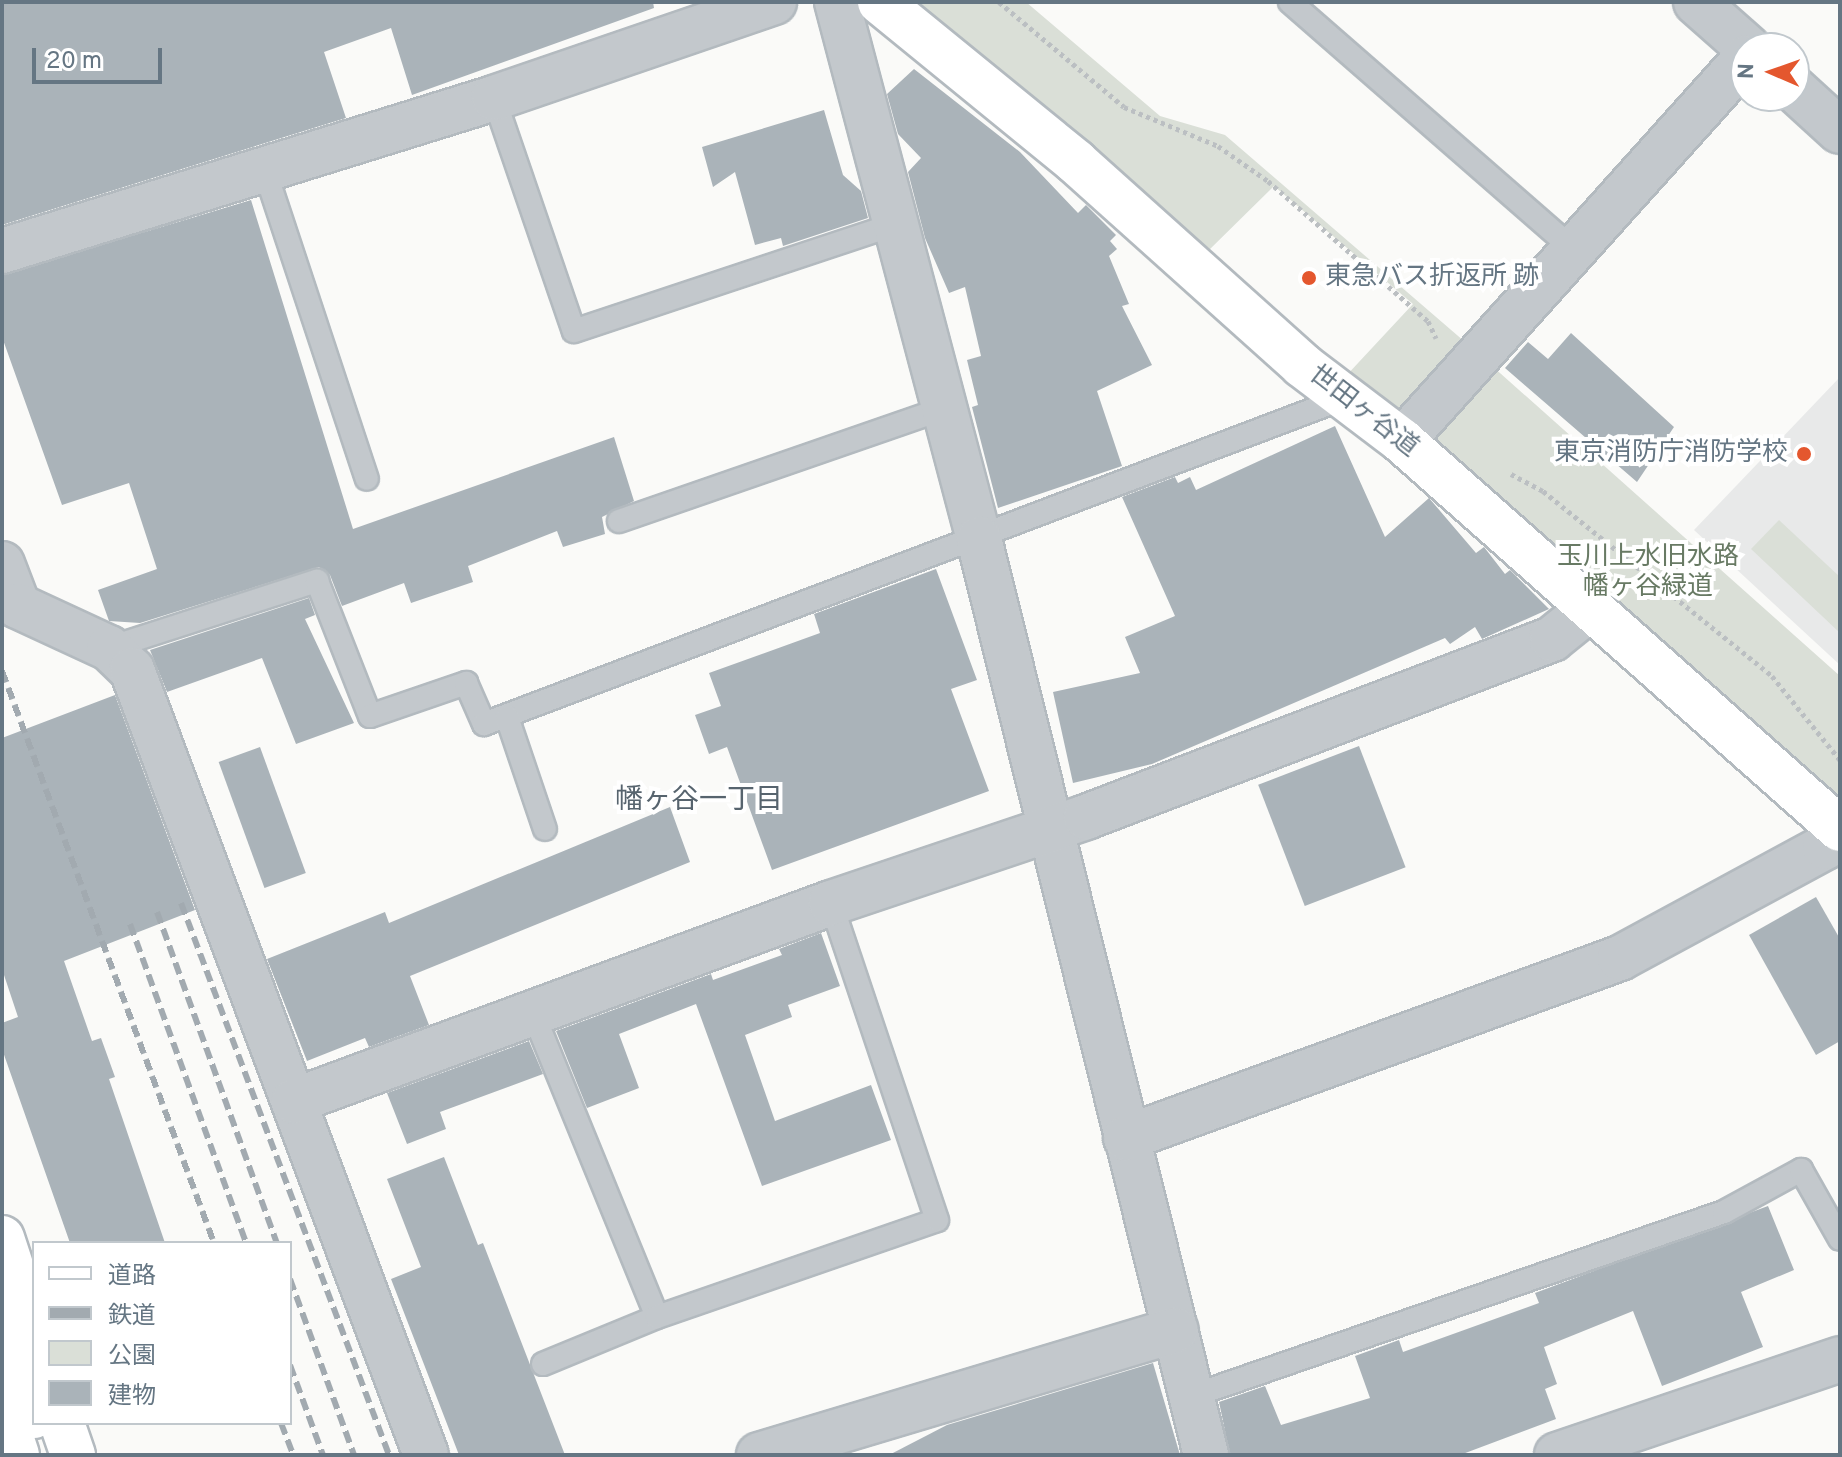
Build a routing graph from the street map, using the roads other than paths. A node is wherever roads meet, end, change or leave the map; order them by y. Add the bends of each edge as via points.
1 (774, 2) edge
2 (837, 2) edge
3 (880, 2) edge
4 (1290, 2) edge
5 (1696, 2) edge
6 (1730, 32) edge
7 (1730, 75) edge
8 (494, 98) junction
9 (1810, 104) edge
10 (1840, 131) edge
11 (265, 171) junction
12 (899, 223) junction
13 (1571, 247) junction
14 (2, 251) edge
15 (1344, 398) junction
16 (946, 408) junction
17 (1402, 441) junction
18 (367, 479) dead end
19 (619, 521) dead end
20 (979, 539) junction
21 (2, 564) edge
22 (1588, 610) junction
23 (109, 648) junction
24 (507, 717) junction
25 (1050, 826) junction
26 (545, 829) dead end
27 (1840, 830) edge
28 (831, 903) junction
29 (533, 1013) junction
30 (294, 1101) junction
31 (1126, 1138) junction
32 (2, 1238) edge
33 (1840, 1239) edge
34 (2, 1316) edge
35 (657, 1317) junction
36 (32, 1330) edge
37 (1176, 1330) junction
38 (1840, 1359) edge
39 (543, 1364) dead end
40 (1192, 1396) junction
41 (2, 1409) edge
42 (32, 1410) edge
43 (37, 1425) edge
44 (63, 1425) edge
45 (17, 1455) edge
46 (46, 1455) edge
47 (73, 1455) edge
48 (426, 1455) edge
49 (759, 1455) edge
50 (1206, 1455) edge
51 (1557, 1455) edge

1 - 8 street
2 - 12 street
3 - 15 main road, 世田ヶ谷道 via 1076,162
4 - 13 lane
5 - 6 street
7 - 13 street
8 - 11 street
8 - 12 lane via 574,331
9 - 10 street
11 - 14 street
11 - 18 lane
12 - 16 street
13 - 17 street
15 - 17 main road, 世田ヶ谷道
15 - 20 lane
16 - 19 lane
16 - 20 street
17 - 22 main road, 世田ヶ谷道
20 - 24 lane
20 - 25 street
21 - 23 street via 18,606
22 - 25 street via 1552,639
22 - 27 main road, 世田ヶ谷道
23 - 24 lane via 317,581 370,716 466,683 484,724
23 - 30 street via 132,670 159,731
24 - 26 lane
25 - 28 street
25 - 31 street
27 - 31 street via 1825,847 1620,958
28 - 29 street
28 - 35 lane via 937,1220
29 - 30 street
29 - 35 lane
30 - 48 street
31 - 37 street
32 - 36 main road
33 - 40 lane via 1801,1170 1724,1212
34 - 42 main road
35 - 39 lane
37 - 40 street
37 - 49 street
38 - 51 street
40 - 50 street
41 - 45 main road
43 - 46 main road
44 - 47 main road

